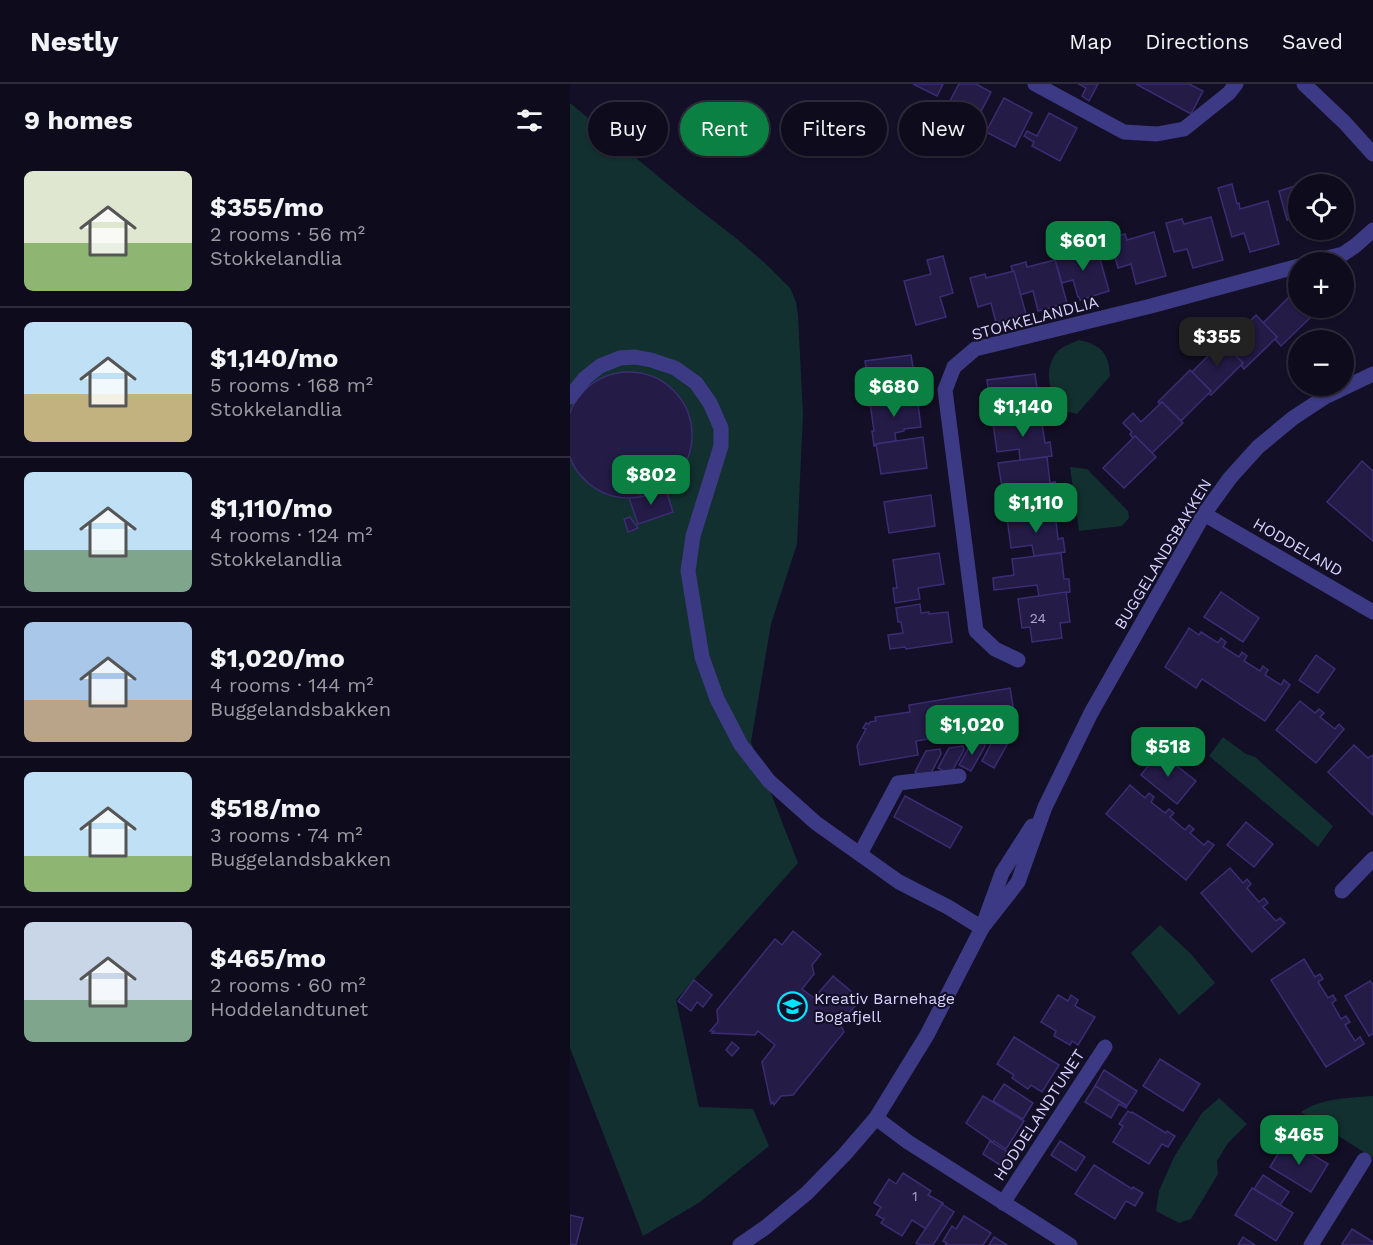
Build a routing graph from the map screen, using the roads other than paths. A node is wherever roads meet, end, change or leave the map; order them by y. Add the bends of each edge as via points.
1 (1035, 84) edge
2 (1236, 84) edge
3 (1304, 84) edge
4 (1373, 154) edge
5 (1373, 230) edge
6 (1345, 252) edge
7 (1288, 269) edge
8 (1373, 374) edge
9 (570, 397) edge
10 (1204, 514) junction
11 (1373, 612) edge
12 (1018, 660) dead end
13 (959, 776) dead end
14 (860, 854) junction
15 (1373, 859) edge
16 (1342, 891) dead end
17 (982, 928) junction
18 (1105, 1047) dead end
19 (876, 1118) junction
20 (1364, 1160) dead end
21 (1003, 1203) junction
22 (740, 1245) edge
23 (1070, 1245) edge
24 (1311, 1245) edge

1 - 2 street via 1124,132 1157,134 1184,129
3 - 4 street
5 - 6 street
7 - 12 street, STOKKELANDLIA via 975,349 954,367 945,390 976,631 995,649
8 - 10 street, BUGGELANDSBAKKEN via 1293,418 1258,447
9 - 14 street via 600,366 635,357 675,368 696,382 710,403 721,428 721,446 693,537 688,571 702,657 717,699 741,745 769,781 816,824
10 - 11 street, HODDELAND
10 - 17 street, BUGGELANDSBAKKEN via 1091,713 1045,807 1018,882
13 - 14 street via 898,783
14 - 17 street via 899,882
15 - 16 street
17 - 19 street, BUGGELANDSBAKKEN via 927,1035
18 - 21 street, HODDELANDTUNET
19 - 21 street, HODDELANDTUNET
19 - 22 street, BUGGELANDSBAKKEN via 807,1193
20 - 24 street
21 - 23 street, HODDELANDTUNET

